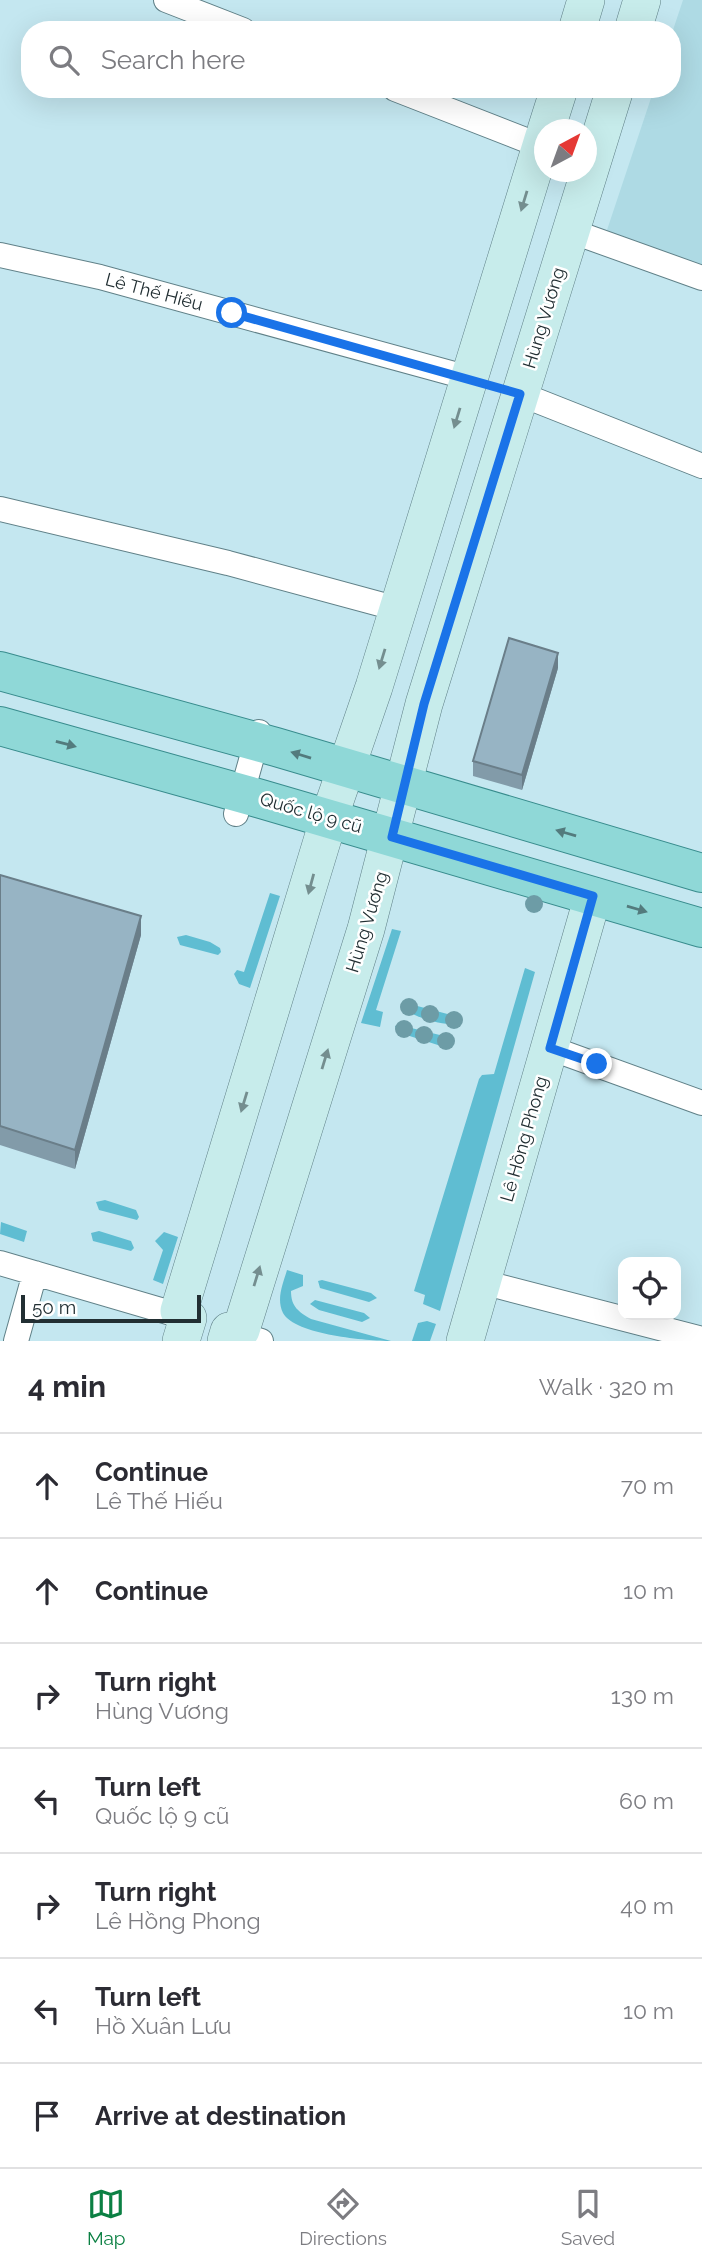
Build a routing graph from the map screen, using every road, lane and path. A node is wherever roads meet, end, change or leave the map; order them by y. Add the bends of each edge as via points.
1 (166, 0) edge
2 (586, 0) edge
3 (642, 0) edge
4 (220, 21) edge
5 (580, 21) edge
6 (636, 21) edge
7 (423, 98) edge
8 (556, 98) edge
9 (612, 98) edge
10 (550, 119) edge
11 (534, 134) edge
12 (534, 169) edge
13 (571, 231) junction
14 (0, 255) edge
15 (702, 278) edge
16 (469, 378) junction
17 (520, 394) junction
18 (702, 466) edge
19 (0, 509) edge
20 (398, 609) junction
21 (0, 671) edge
22 (0, 726) edge
23 (258, 737) junction
24 (346, 768) junction
25 (404, 785) junction
26 (239, 804) junction
27 (329, 818) junction
28 (392, 837) junction
29 (610, 846) junction
30 (702, 873) edge
31 (593, 896) junction
32 (702, 928) edge
33 (550, 1048) junction
34 (702, 1103) edge
35 (0, 1263) edge
36 (35, 1273) junction
37 (482, 1282) junction
38 (182, 1324) edge
39 (239, 1336) edge
40 (702, 1339) edge
41 (16, 1341) edge
42 (465, 1341) edge

1 - 4 street
2 - 5 main road
3 - 6 main road
7 - 11 street
8 - 10 main road
9 - 13 main road, Hùng Vương
12 -> 16 main road
13 - 15 street
13 - 17 main road, Hùng Vương
14 - 16 street, Lê Thế Hiếu via 100,277
16 - 17 main road
16 -> 20 main road
17 - 18 street
17 - 25 main road, Hùng Vương via 424,704
19 - 20 street
20 -> 24 main road
21 - 23 main road
22 -> 26 main road, Quốc lộ 9 cũ
24 -> 23 main road
23 - 26 street
24 - 25 main road
24 - 27 main road
25 - 28 main road, Hùng Vương
29 -> 25 main road
26 - 27 main road, Quốc lộ 9 cũ
27 - 28 main road, Quốc lộ 9 cũ
27 -> 38 main road
28 - 31 main road, Quốc lộ 9 cũ
39 -> 28 main road, Hùng Vương
29 - 30 main road
29 - 31 main road
31 -> 32 main road, Quốc lộ 9 cũ
31 - 33 main road, Lê Hồng Phong
33 - 34 street
33 - 37 main road, Lê Hồng Phong
35 - 36 street
36 - 38 street
36 - 41 street
37 - 40 street
37 - 42 main road, Lê Hồng Phong
38 - 39 main road

